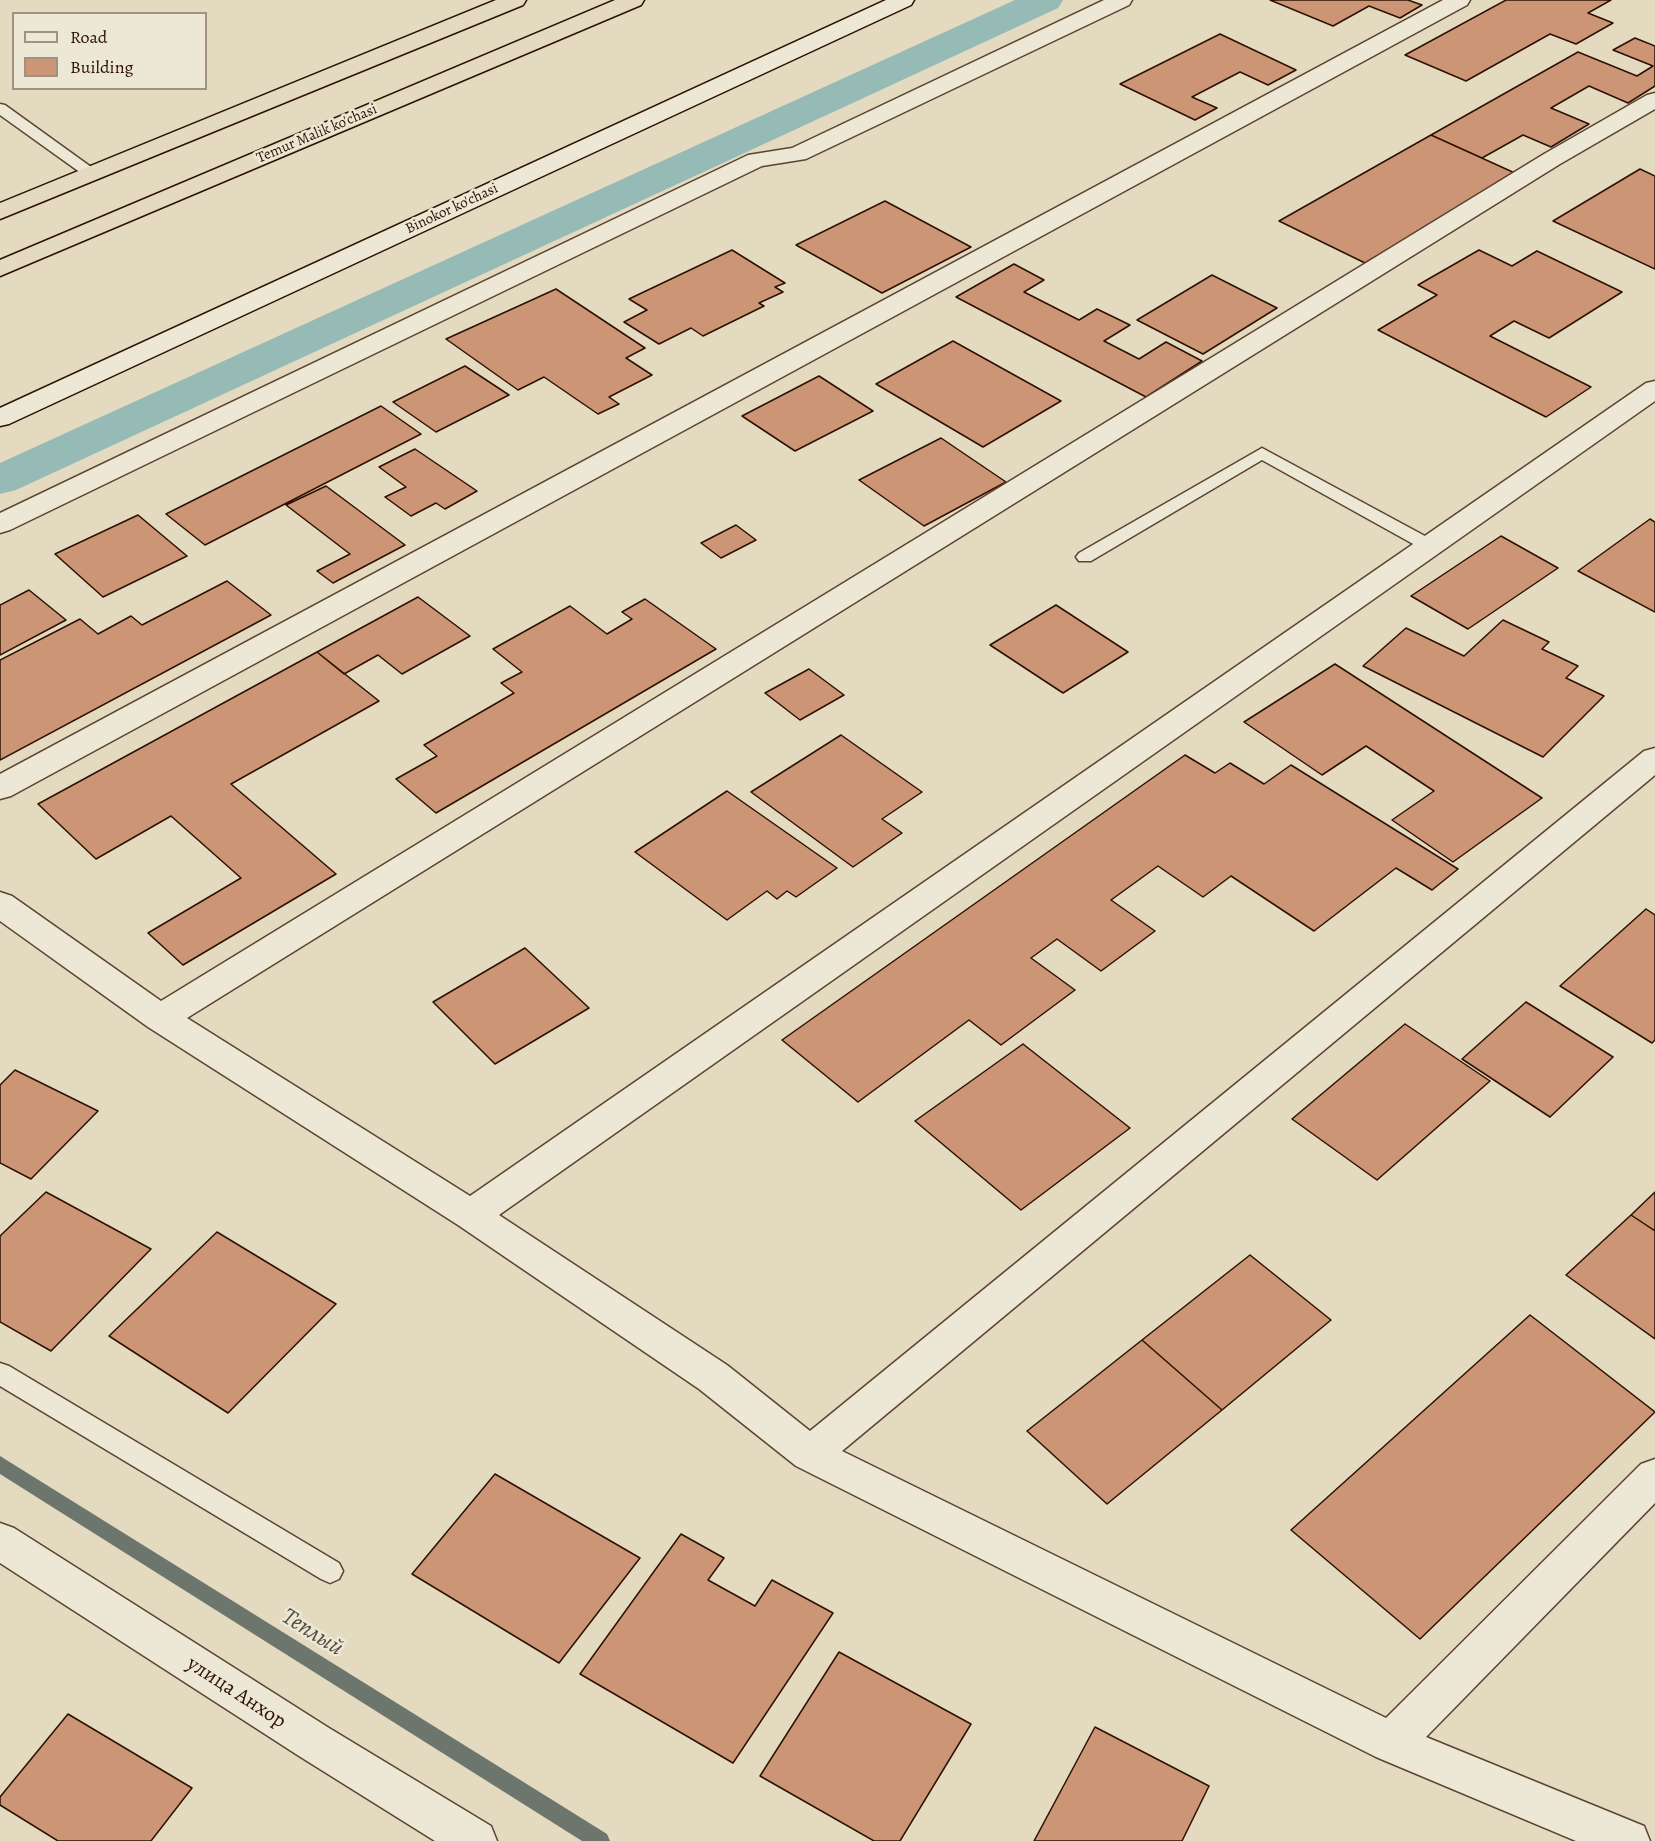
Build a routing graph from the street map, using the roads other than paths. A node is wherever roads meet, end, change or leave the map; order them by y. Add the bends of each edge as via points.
1 (515, 0) edge
2 (633, 0) edge
3 (903, 0) edge
4 (1121, 0) edge
5 (1459, 0) edge
6 (1655, 100) edge
7 (0, 108) edge
8 (93, 175) junction
9 (0, 212) edge
10 (0, 269) edge
11 (1655, 389) edge
12 (0, 418) edge
13 (0, 524) edge
14 (1430, 546) junction
15 (1085, 557) dead end
16 (1655, 758) edge
17 (0, 788) edge
18 (0, 904) edge
19 (160, 1018) junction
20 (471, 1215) junction
21 (0, 1373) edge
22 (810, 1454) junction
23 (1655, 1476) edge
24 (0, 1541) edge
25 (330, 1571) dead end
26 (1391, 1743) junction
27 (475, 1841) edge
28 (1629, 1841) edge

1 - 8 highway
2 - 10 highway, Temur Malik ko'chasi
3 - 12 street, Binokor ko'chasi
4 - 13 street via 798,154 756,160
5 - 17 street
6 - 19 street via 1552,159
7 - 8 lane
8 - 9 highway
11 - 14 street
14 - 15 lane via 1262,453
14 - 20 street
16 - 22 street
18 - 19 street
19 - 20 street
20 - 22 street via 713,1377
21 - 25 lane
22 - 26 street
23 - 26 street
24 - 27 street, улица Анхор
26 - 28 street

